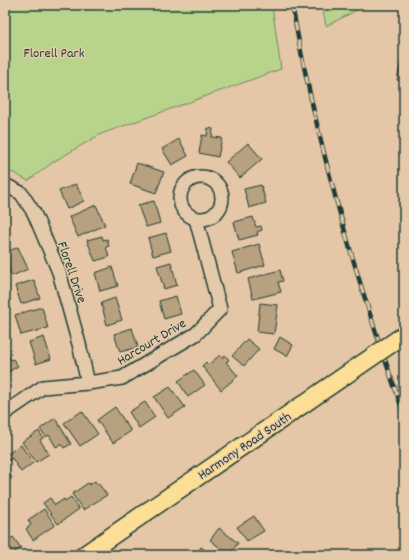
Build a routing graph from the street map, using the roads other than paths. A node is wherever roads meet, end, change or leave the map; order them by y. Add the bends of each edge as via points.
1 (5, 185) edge
2 (196, 219) dead end
3 (404, 335) edge
4 (88, 383) junction
5 (5, 413) edge
6 (84, 555) edge

1 - 4 street, Florell Drive via 21,193 34,213 60,272
2 - 4 street, Harcourt Drive via 220,310 196,334 122,378
3 - 6 main road, Harmony Road South, bridge
4 - 5 street, Harcourt Drive via 43,387

